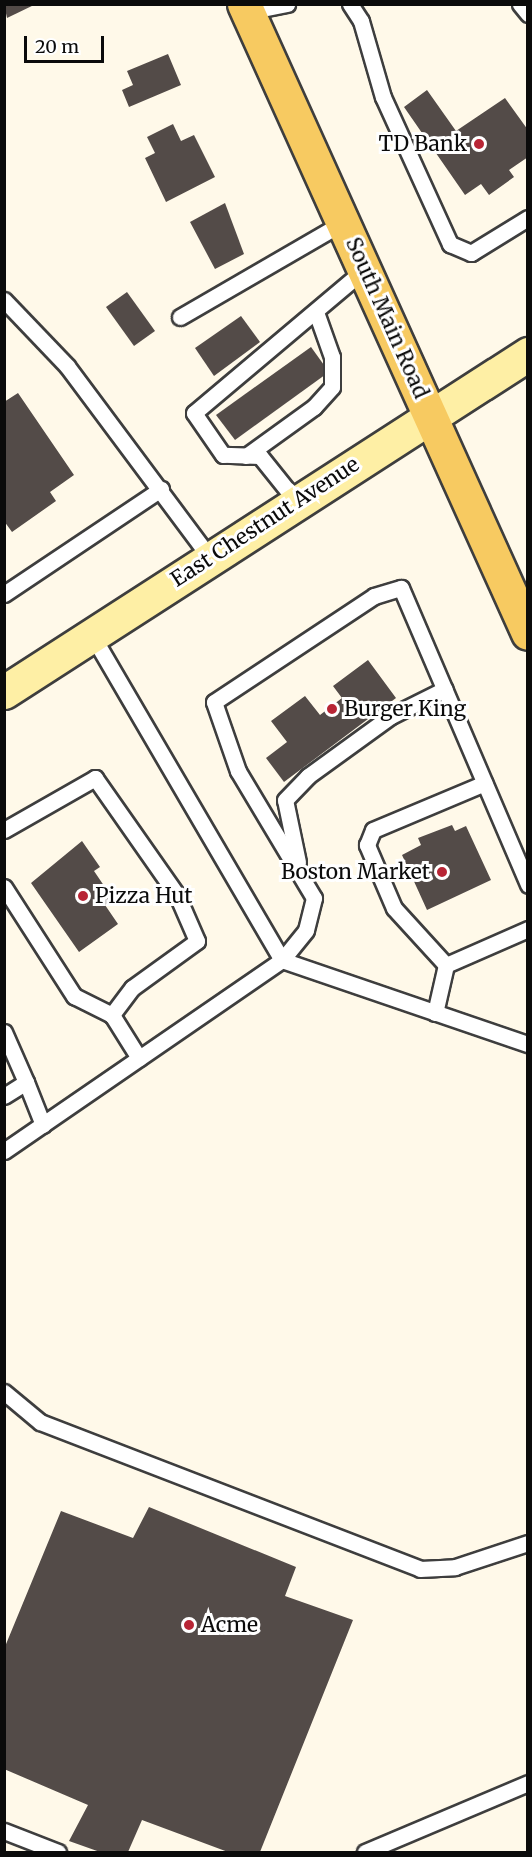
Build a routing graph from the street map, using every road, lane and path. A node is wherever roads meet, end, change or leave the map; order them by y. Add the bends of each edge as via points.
1 (286, 4) edge
2 (350, 4) edge
3 (520, 4) edge
4 (246, 8) edge
5 (528, 14) edge
6 (528, 218) edge
7 (344, 222) junction
8 (364, 270) junction
9 (4, 300) edge
10 (316, 312) junction
11 (180, 317) dead end
12 (528, 354) edge
13 (430, 414) junction
14 (246, 456) junction
15 (162, 489) junction
16 (296, 501) junction
17 (210, 558) junction
18 (4, 594) edge
19 (528, 633) edge
20 (92, 635) junction
21 (6, 689) edge
22 (445, 689) junction
23 (485, 783) junction
24 (4, 830) edge
25 (298, 865) junction
26 (528, 885) edge
27 (4, 887) edge
28 (528, 929) edge
29 (282, 960) junction
30 (446, 965) junction
31 (435, 1013) junction
32 (112, 1015) junction
33 (4, 1032) edge
34 (528, 1044) edge
35 (139, 1058) junction
36 (26, 1082) junction
37 (4, 1096) edge
38 (43, 1125) junction
39 (4, 1151) edge
40 (4, 1392) edge
41 (528, 1543) edge
42 (528, 1783) edge
43 (4, 1831) edge
44 (58, 1852) edge
45 (365, 1852) edge

1 - 4 lane
2 - 6 lane via 361,21 383,97 450,244 471,253
3 - 5 lane
4 - 7 main road, South Main Road
7 - 8 main road, South Main Road
7 - 11 lane
8 - 10 lane
8 - 13 main road, South Main Road
9 - 15 lane via 67,366
10 - 14 lane via 332,357 332,387 314,407
10 - 14 lane via 194,413 223,455
12 - 13 street, East Chestnut Avenue
13 - 16 street, East Chestnut Avenue
13 - 19 main road, South Main Road
14 - 16 lane via 265,459
15 - 17 lane
15 - 18 lane
16 - 17 street, East Chestnut Avenue
17 - 20 street, East Chestnut Avenue
20 - 21 street, East Chestnut Avenue
20 - 29 lane
22 - 23 lane
22 - 25 lane via 391,716 308,776 285,800
22 - 25 lane via 401,588 374,596 214,702 238,771 276,840
23 - 26 lane
23 - 30 lane via 373,830 367,846 394,908
24 - 32 lane via 95,778 177,895 197,941 132,988
25 - 29 lane via 316,907 306,930
27 - 32 lane via 74,996
28 - 30 lane
29 - 31 lane
29 - 35 lane
30 - 31 lane
31 - 34 lane
32 - 35 lane
33 - 36 lane
35 - 38 lane
36 - 37 lane
36 - 38 lane
38 - 39 lane
40 - 41 lane via 40,1422 420,1569 455,1567
42 - 45 lane
43 - 44 lane

